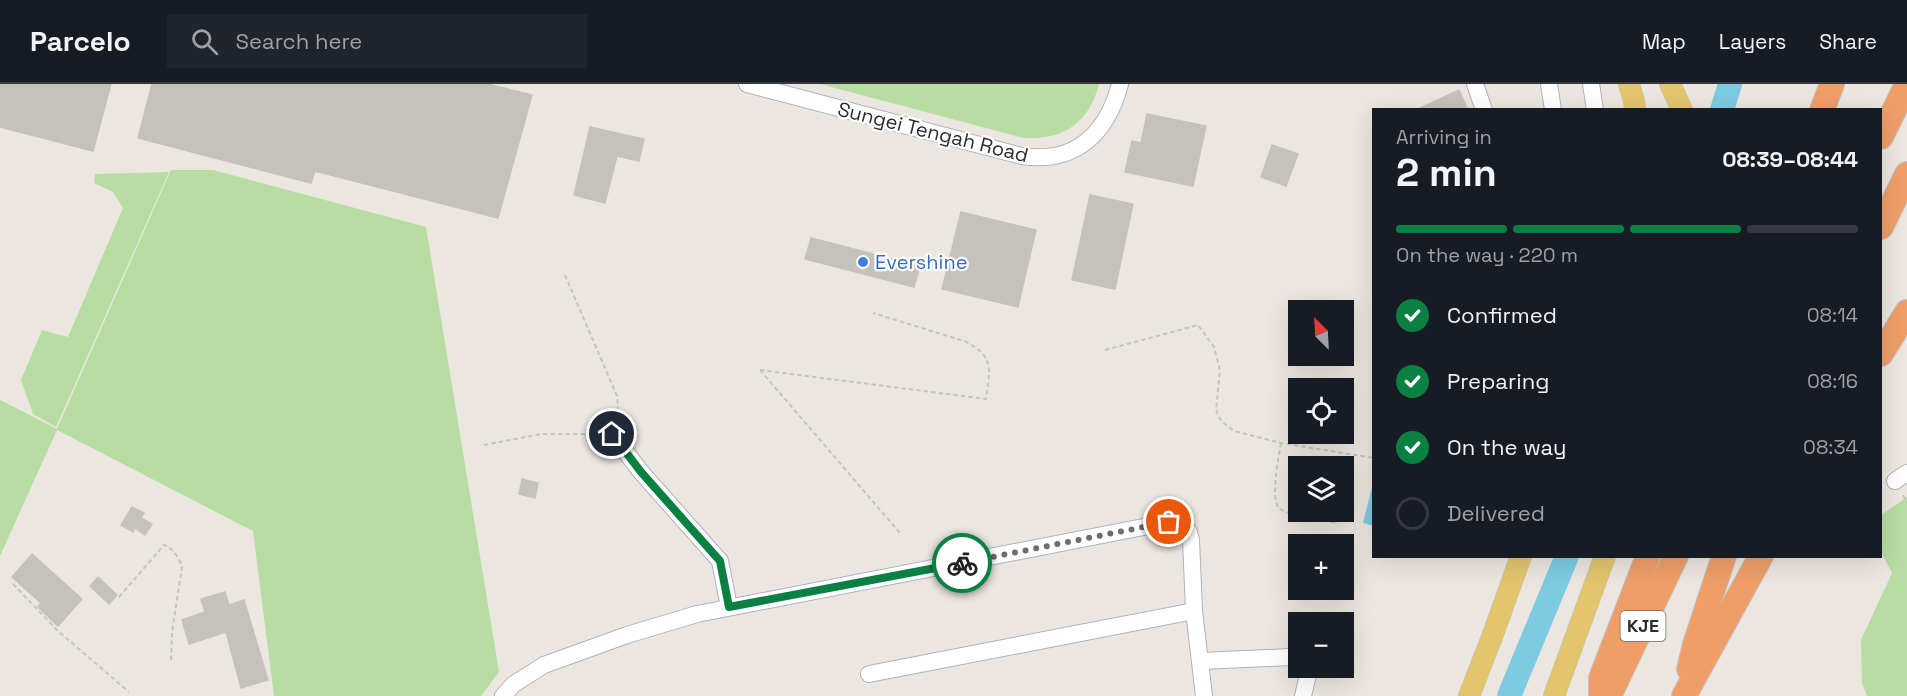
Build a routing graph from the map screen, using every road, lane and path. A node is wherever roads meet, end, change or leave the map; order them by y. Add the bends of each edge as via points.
1 (747, 84) edge
2 (1120, 84) edge
3 (1475, 84) edge
4 (1549, 84) edge
5 (1591, 84) edge
6 (1629, 84) edge
7 (1670, 84) edge
8 (1832, 84) edge
9 (1907, 84) edge
10 (1483, 108) edge
11 (1553, 108) edge
12 (1595, 108) edge
13 (1635, 108) edge
14 (1681, 108) edge
15 (1823, 108) edge
16 (1882, 135) edge
17 (1907, 174) edge
18 (1882, 225) edge
19 (564, 275) dead end
20 (1907, 312) edge
21 (873, 314) dead end
22 (1105, 350) dead end
23 (1882, 352) edge
24 (618, 408) dead end
25 (612, 434) joint
26 (1281, 443) junction
27 (484, 445) dead end
28 (1372, 458) edge
29 (1905, 498) dead end
30 (1907, 503) edge
31 (1338, 523) dead end
32 (900, 533) dead end
33 (1520, 558) edge
34 (1604, 558) edge
35 (1647, 558) edge
36 (1675, 558) edge
37 (1723, 558) edge
38 (1760, 558) edge
39 (13, 584) dead end
40 (119, 597) dead end
41 (729, 607) junction
42 (1194, 611) junction
43 (1288, 657) edge
44 (171, 661) dead end
45 (1201, 661) junction
46 (869, 674) dead end
47 (1307, 678) edge
48 (129, 692) dead end
49 (503, 696) edge
50 (1204, 696) edge
51 (1304, 696) edge
52 (1469, 696) edge
53 (1554, 696) edge
54 (1600, 696) edge
55 (1609, 696) edge
56 (1683, 696) edge

1 - 2 street, Sungei Tengah Road via 1036,158 1066,153 1095,134 1112,110
3 - 10 street
4 - 11 street
5 - 12 street
6 - 13 main road
7 - 14 main road
8 - 15 highway
9 - 16 highway
17 - 18 highway
19 - 24 path
20 - 23 highway
21 - 32 path via 978,347 987,357 990,372 986,399 760,370
22 - 26 path via 1198,325 1214,347 1220,370 1216,410 1221,421 1234,431
25 - 27 path via 541,434
25 - 41 street via 720,561
26 - 28 path
26 - 31 path via 1274,497 1277,506 1284,512
29 - 30 path
33 - 52 main road
34 - 53 main road
35 - 54 highway via 1601,678
36 - 55 highway, KJE
37 - 56 highway, KJE via 1695,644
38 - 56 highway
39 - 48 path via 58,631
40 - 44 path via 164,545 169,546 182,567
41 - 42 street via 1169,522 1180,523 1189,532
41 - 49 street via 627,635 544,665
42 - 45 street
42 - 46 street
43 - 45 street
45 - 50 street
47 - 51 street

